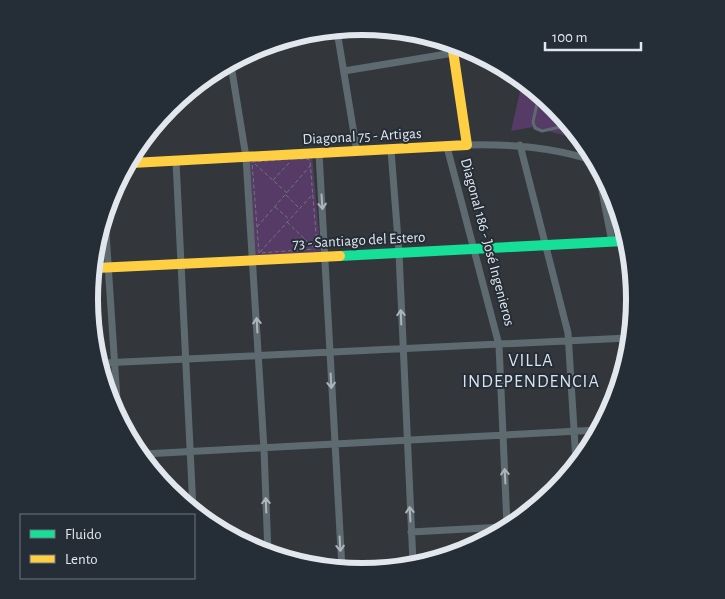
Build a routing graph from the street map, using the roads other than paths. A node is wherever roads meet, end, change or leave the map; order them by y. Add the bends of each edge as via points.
1 (338, 36) edge
2 (449, 50) edge
3 (452, 51) edge
4 (232, 69) edge
5 (344, 71) junction
6 (538, 101) edge
7 (562, 126) edge
8 (467, 145) junction
9 (520, 145) junction
10 (447, 147) junction
11 (391, 150) junction
12 (357, 152) junction
13 (319, 153) junction
14 (586, 158) edge
15 (249, 159) junction
16 (176, 160) junction
17 (137, 162) edge
18 (601, 185) edge
19 (107, 233) edge
20 (612, 242) junction
21 (621, 242) edge
22 (545, 244) junction
23 (473, 248) junction
24 (399, 253) junction
25 (322, 255) junction
26 (256, 257) junction
27 (180, 263) junction
28 (108, 267) junction
29 (100, 268) edge
30 (624, 338) edge
31 (570, 342) junction
32 (499, 345) junction
33 (402, 349) junction
34 (330, 353) junction
35 (259, 356) junction
36 (186, 360) junction
37 (114, 362) junction
38 (106, 363) edge
39 (117, 397) edge
40 (593, 430) edge
41 (574, 431) junction
42 (502, 435) junction
43 (406, 440) junction
44 (335, 445) junction
45 (264, 449) junction
46 (191, 451) junction
47 (148, 454) edge
48 (576, 456) edge
49 (193, 502) edge
50 (507, 521) edge
51 (497, 527) edge
52 (411, 532) junction
53 (268, 547) edge
54 (413, 559) edge
55 (342, 563) edge

1 - 5 street
2 - 5 street
3 - 8 street, Diagonal 186 - José Ingenieros
4 - 15 street
5 - 12 street
6 - 7 lane via 533,122 535,128
8 - 9 street, Diagonal 75 - Artigas
8 - 10 street, Diagonal 75 - Artigas
9 - 14 street, Diagonal 75 - Artigas
9 - 22 street
10 - 11 street, Diagonal 75 - Artigas
10 - 23 street, Diagonal 186 - José Ingenieros
11 - 12 street, Diagonal 75 - Artigas
11 - 24 street
12 - 13 street, Diagonal 75 - Artigas
13 - 15 street, Diagonal 75 - Artigas
13 -> 25 street
15 - 16 street, Diagonal 75 - Artigas
15 - 26 street
16 - 17 street, Diagonal 75 - Artigas
16 - 27 street
18 - 20 street
19 - 28 street
20 - 21 street, 73 - Santiago del Estero
20 - 22 street, 73 - Santiago del Estero
22 - 23 street, 73 - Santiago del Estero
22 - 31 street
23 - 24 street, 73 - Santiago del Estero
23 - 32 street, Diagonal 186 - José Ingenieros
24 - 25 street, 73 - Santiago del Estero
33 -> 24 street
25 - 26 street, 73 - Santiago del Estero
25 - 34 street
26 - 27 street, 73 - Santiago del Estero
35 -> 26 street
27 - 28 street, 73 - Santiago del Estero
27 - 36 street
28 - 29 street, 73 - Santiago del Estero
28 - 37 street
30 - 31 street
31 - 32 street
31 - 41 street
32 - 33 street
32 - 42 street, Diagonal 186 - José Ingenieros
33 - 34 street
33 - 43 street
34 - 35 street
34 -> 44 street
35 - 36 street
35 - 45 street
36 - 37 street
36 - 46 street
37 - 38 street
37 - 39 street
40 - 41 street
41 - 42 street
41 - 48 street
42 - 43 street
50 -> 42 street, Diagonal 186 - José Ingenieros
43 - 44 street
52 -> 43 street
44 - 45 street
44 -> 55 street
45 - 46 street
53 -> 45 street
46 - 47 street
46 - 49 street
51 - 52 street
52 - 54 street

